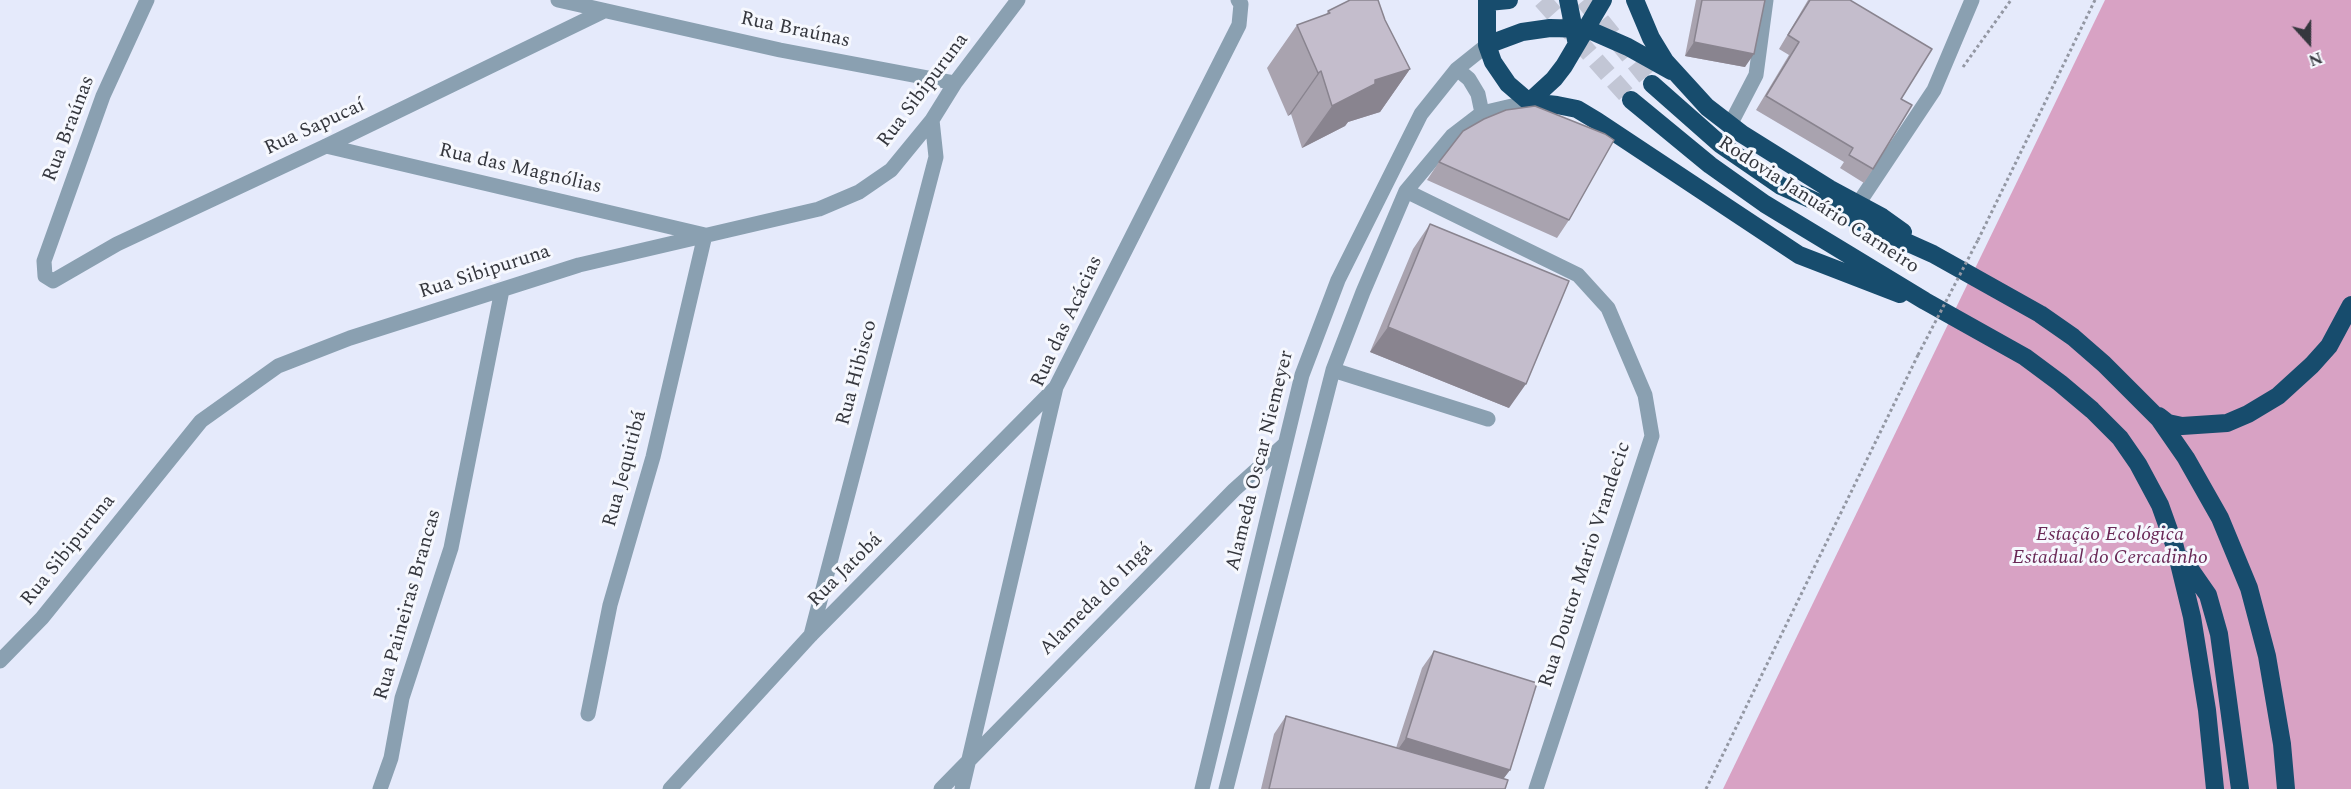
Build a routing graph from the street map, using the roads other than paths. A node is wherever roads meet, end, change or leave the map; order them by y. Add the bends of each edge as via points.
1 (147, 0) edge
2 (558, 0) edge
3 (1018, 0) edge
4 (1238, 0) edge
5 (1509, 0) edge
6 (1568, 0) edge
7 (1603, 0) edge
8 (1635, 0) edge
9 (1766, 0) edge
10 (1972, 0) edge
11 (1488, 1) edge
12 (604, 11) junction
13 (1579, 34) junction
14 (1487, 45) junction
15 (1457, 69) junction
16 (1674, 73) junction
17 (955, 83) junction
18 (1652, 84) tunnel mouth
19 (1631, 100) tunnel mouth
20 (1529, 102) junction
21 (1482, 113) junction
22 (932, 120) junction
23 (1730, 125) junction
24 (326, 146) junction
25 (1406, 190) junction
26 (1858, 204) junction
27 (705, 235) junction
28 (1934, 254) junction
29 (45, 276) joint
30 (502, 291) junction
31 (1925, 301) junction
32 (2351, 305) edge
33 (1333, 370) junction
34 (2126, 385) junction
35 (1056, 387) junction
36 (1488, 419) dead end
37 (1285, 444) junction
38 (2175, 548) junction
39 (811, 635) junction
40 (0, 661) edge
41 (588, 714) dead end
42 (969, 760) junction
43 (380, 789) edge
44 (670, 789) edge
45 (941, 789) edge
46 (962, 789) edge
47 (1202, 789) edge
48 (1226, 789) edge
49 (1536, 789) edge
50 (2215, 789) edge
51 (2240, 789) edge
52 (2286, 789) edge

1 - 29 street, Rua Braúnas via 103,96 44,261
2 - 12 street, Rua Braúnas
3 - 17 street, Rua Sibipuruna
4 - 35 street, Rua das Acácias via 1239,25
5 - 11 highway
6 - 13 highway
7 - 13 highway
8 - 16 highway via 1651,38
9 - 23 street via 1756,75
10 - 26 street via 1934,90
11 - 14 highway
12 - 17 street, Rua Braúnas
12 - 24 street, Rua Sapucaí
13 - 14 highway via 1522,32
13 - 16 highway via 1628,47
13 - 20 highway via 1554,79
14 - 15 street, Alameda Oscar Niemeyer
14 - 20 highway via 1508,84
15 - 21 street via 1478,94
15 - 37 street, Alameda Oscar Niemeyer via 1421,114 1338,280 1302,375
16 - 23 highway
17 - 22 street, Rua Sibipuruna
18 - 28 highway, Rodovia Januário Carneiro via 1720,144 1781,186
19 - 31 highway, Rodovia Januário Carneiro via 1765,204
20 - 21 street
20 - 31 highway via 1577,109 1799,255 1891,292
21 - 25 street via 1452,136
22 - 27 street, Rua Sibipuruna via 891,170 859,192 819,208
22 - 39 street, Rua Hibisco via 936,157
23 - 26 highway
24 - 27 street, Rua das Magnólias
24 - 29 street, Rua Sapucaí via 117,244 53,281
25 - 33 street
25 - 49 street, Rua Doutor Mario Vrandecic via 1578,275 1608,308 1645,395 1652,436
26 - 28 highway
27 - 30 street, Rua Sibipuruna via 579,265
27 - 41 street, Rua Jequitibá via 653,457 610,605
28 - 34 highway, Rodovia Januário Carneiro via 2040,314 2073,337
30 - 40 street, Rua Sibipuruna via 350,338 278,366 201,421 42,618
30 - 43 street, Rua Paineiras Brancas via 451,548 402,698 391,758
31 - 38 highway, Rodovia Januário Carneiro via 2025,357 2092,410 2138,464 2160,504
32 - 34 highway via 2329,346 2312,365 2278,396 2227,423 2168,423
33 - 36 street
33 - 48 street
34 - 52 highway via 2159,419 2186,458 2220,518 2249,588 2267,656
35 - 39 street, Rua Jatobá
35 - 42 street, Rua das Acácias
37 - 42 street, Alameda do Ingá via 1234,490
37 - 47 street, Alameda Oscar Niemeyer
38 - 50 highway via 2192,617
38 - 51 highway via 2208,595 2219,634
39 - 44 street, Rua Jatobá
42 - 45 street, Alameda do Ingá
42 - 46 street, Rua das Acácias

